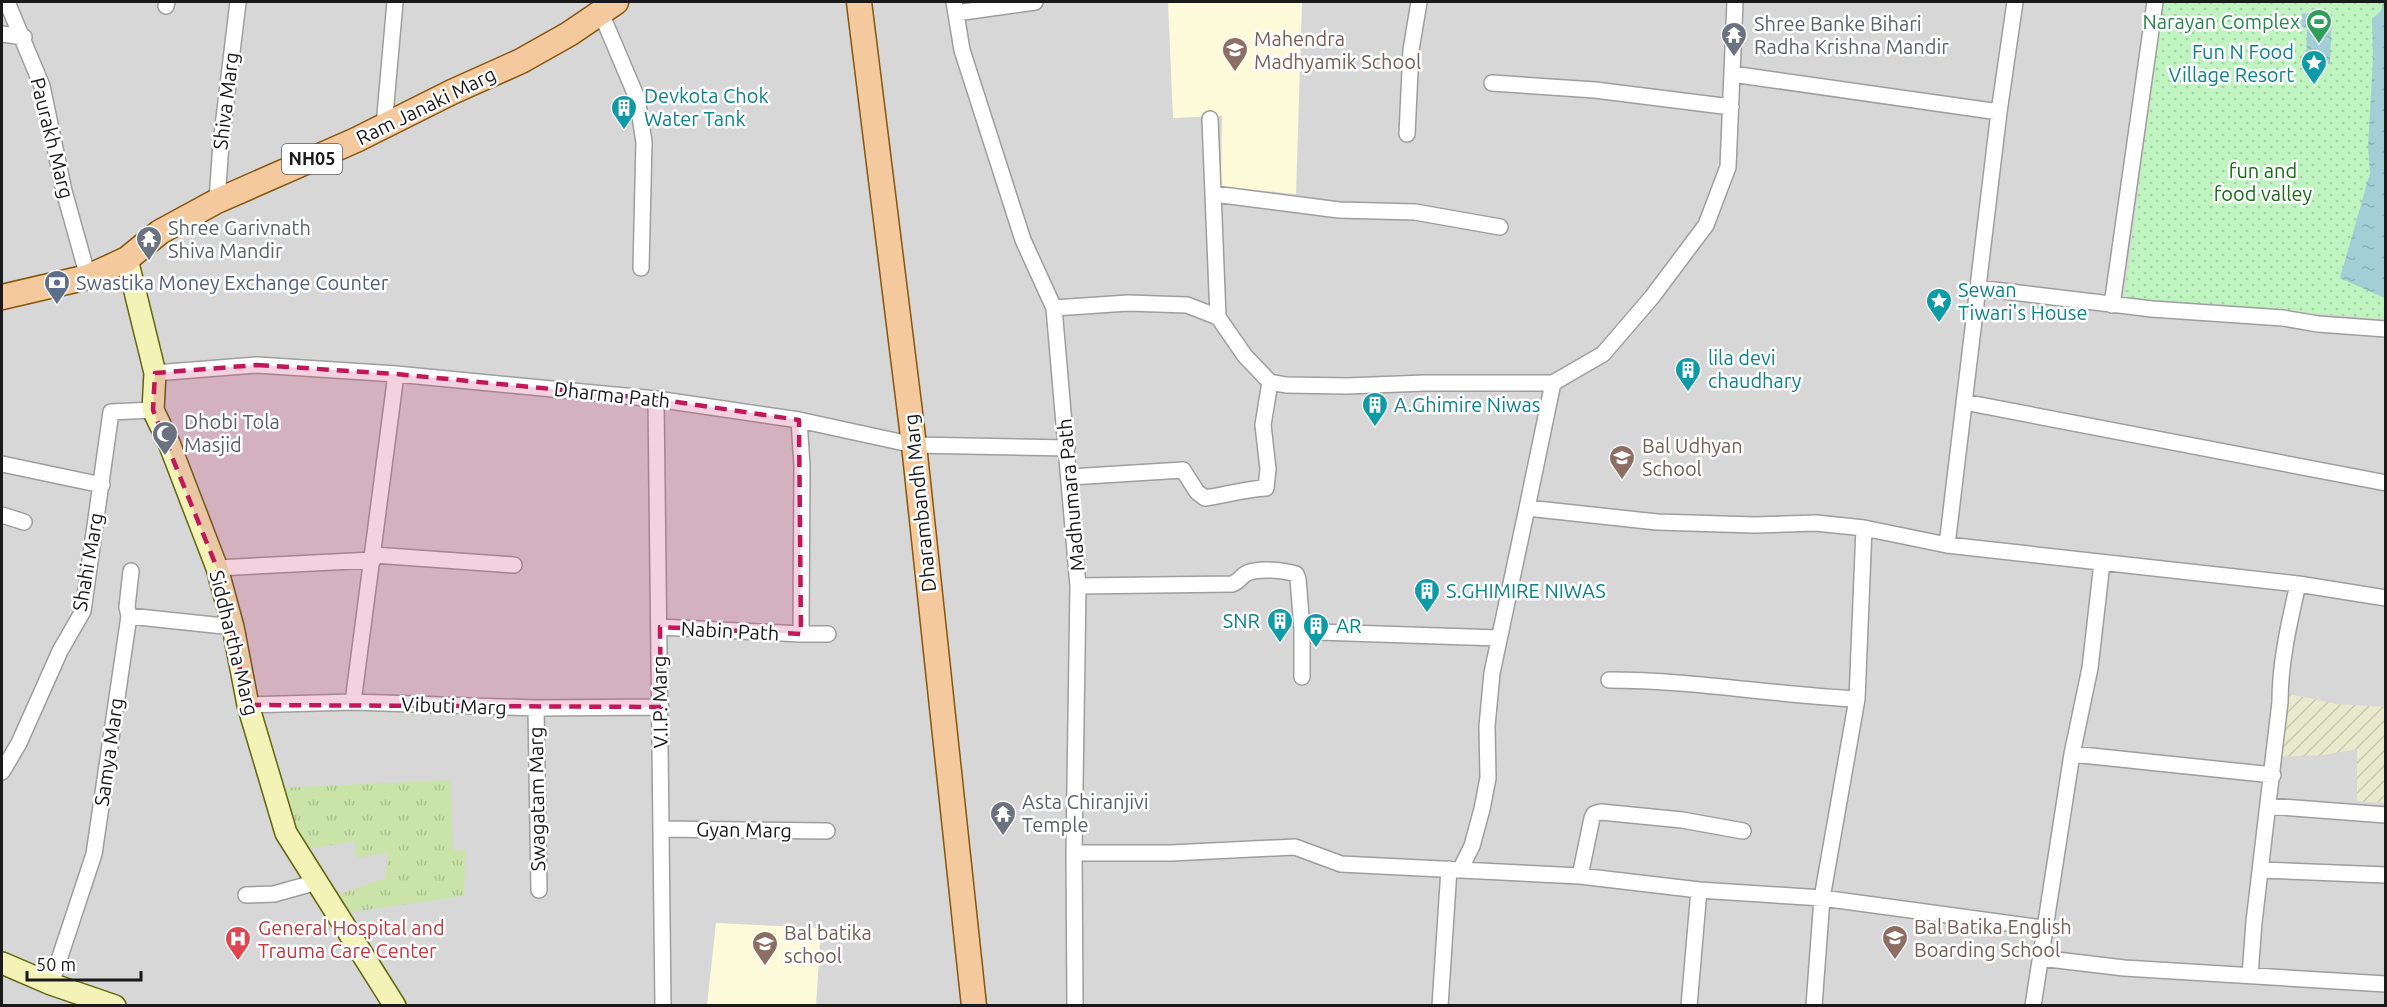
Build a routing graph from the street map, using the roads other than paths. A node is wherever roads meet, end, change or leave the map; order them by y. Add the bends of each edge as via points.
1 (7, 2) edge
2 (238, 2) edge
3 (395, 2) edge
4 (859, 2) edge
5 (1035, 2) edge
6 (1419, 2) edge
7 (1735, 2) edge
8 (2015, 2) edge
9 (2155, 2) edge
10 (609, 7) edge
11 (955, 7) edge
12 (2, 34) edge
13 (24, 38) junction
14 (1732, 74) junction
15 (1492, 83) dead end
16 (1731, 107) junction
17 (1999, 112) junction
18 (1210, 118) dead end
19 (384, 126) junction
20 (1407, 134) dead end
21 (1214, 194) junction
22 (217, 201) junction
23 (1500, 227) dead end
24 (127, 259) junction
25 (641, 268) dead end
26 (88, 277) junction
27 (1978, 288) junction
28 (2, 297) edge
29 (2112, 305) junction
30 (1054, 308) junction
31 (1218, 317) junction
32 (2385, 329) edge
33 (155, 373) junction
34 (396, 374) junction
35 (1270, 382) junction
36 (1553, 383) junction
37 (657, 399) junction
38 (1964, 402) junction
39 (153, 410) junction
40 (799, 420) junction
41 (914, 445) junction
42 (1067, 448) junction
43 (2, 464) edge
44 (1070, 477) junction
45 (2385, 483) edge
46 (102, 485) junction
47 (1527, 508) junction
48 (2, 515) edge
49 (24, 522) dead end
50 (1864, 528) junction
51 (1947, 545) junction
52 (373, 557) junction
53 (2102, 563) junction
54 (514, 565) dead end
55 (217, 568) junction
56 (131, 571) dead end
57 (2298, 584) junction
58 (1078, 586) junction
59 (2385, 598) edge
60 (129, 616) junction
61 (233, 627) junction
62 (660, 627) junction
63 (1302, 629) junction
64 (801, 634) junction
65 (828, 634) dead end
66 (1499, 639) junction
67 (1302, 677) dead end
68 (1609, 680) dead end
69 (1857, 699) junction
70 (353, 702) junction
71 (248, 705) junction
72 (661, 707) junction
73 (536, 708) junction
74 (2072, 754) junction
75 (2, 772) edge
76 (2273, 775) junction
77 (2268, 806) junction
78 (2385, 815) edge
79 (662, 828) junction
80 (827, 831) dead end
81 (1743, 831) dead end
82 (1074, 854) junction
83 (1454, 869) junction
84 (2261, 870) junction
85 (2385, 875) edge
86 (1580, 876) junction
87 (317, 882) junction
88 (539, 890) dead end
89 (1699, 890) junction
90 (246, 895) dead end
91 (1822, 898) junction
92 (2043, 928) junction
93 (2040, 958) junction
94 (2, 963) edge
95 (2250, 975) junction
96 (51, 984) junction
97 (2385, 984) edge
98 (115, 1005) edge
99 (395, 1005) edge
100 (663, 1005) edge
101 (974, 1005) edge
102 (1075, 1005) edge
103 (1440, 1005) edge
104 (1689, 1005) edge
105 (1814, 1005) edge
106 (2033, 1005) edge

1 - 13 street, Paurakh Marg
2 - 22 street, Shiva Marg
3 - 19 street
4 - 41 main road, Dharambandh Marg
5 - 11 street
6 - 20 street via 1411,50
7 - 14 street
8 - 17 street
9 - 29 street
10 - 19 main road, Ram Janaki Marg / NH05 via 521,61
10 - 25 street via 638,98 643,131
11 - 30 street, Madhumara Path via 962,50 1023,240
12 - 13 street
13 - 26 street, Paurakh Marg via 42,86
14 - 16 street
14 - 17 street
15 - 16 street via 1595,90
16 - 36 street via 1728,167 1706,225 1603,354
17 - 27 street
18 - 21 street
19 - 22 main road, Ram Janaki Marg / NH05
21 - 23 street via 1339,210 1415,212
21 - 31 street
22 - 24 main road, Ram Janaki Marg / NH05 via 160,232
24 - 26 main road, Ram Janaki Marg / NH05
24 - 33 street, Siddhartha Marg
26 - 28 main road, Ram Janaki Marg / NH05
27 - 29 street
27 - 38 street
29 - 32 street
30 - 31 street via 1128,303 1187,305
30 - 42 street, Madhumara Path
31 - 35 street via 1245,356
33 - 34 street, Dharma Path via 257,365
33 - 39 street, Siddhartha Marg
34 - 37 street, Dharma Path
34 - 52 street
35 - 36 street via 1347,386
35 - 44 street via 1263,425 1266,488 1205,498 1183,470
36 - 47 street
37 - 40 street, Dharma Path
37 - 62 street, V.I.P. Marg
38 - 45 street
38 - 51 street
39 - 46 street, Shahi Marg via 111,412
39 - 55 street, Siddhartha Marg
40 - 41 street, Dharma Path
40 - 64 street, Nabin Path
41 - 42 street, Dharma Path
41 - 101 main road, Dharambandh Marg
42 - 44 street, Madhumara Path
43 - 46 street
44 - 58 street, Madhumara Path
46 - 75 street, Shahi Marg via 83,611
47 - 50 street via 1657,522 1816,523
47 - 66 street
48 - 49 street
50 - 51 street
50 - 69 street
51 - 53 street
52 - 54 street
52 - 55 street
52 - 70 street
53 - 57 street
53 - 74 street via 2090,668
55 - 61 street, Siddhartha Marg
56 - 60 street, Samya Marg
57 - 59 street
57 - 76 street via 2285,641
58 - 63 street via 1232,584 1253,572 1288,572 1299,579
58 - 82 street, Madhumara Path
60 - 61 street
60 - 96 street, Samya Marg via 94,854
61 - 71 street, Siddhartha Marg
62 - 64 street, Nabin Path
62 - 72 street, V.I.P. Marg
63 - 66 street
63 - 67 street
64 - 65 street, Nabin Path
66 - 83 street via 1486,726 1488,778 1476,834
68 - 69 street
69 - 91 street
70 - 71 street, Vibuti Marg
70 - 73 street, Vibuti Marg
71 - 87 street, Siddhartha Marg via 286,832
72 - 73 street, Vibuti Marg
72 - 79 street, V.I.P. Marg
73 - 88 street, Swagatam Marg
74 - 76 street
74 - 92 street
76 - 77 street
77 - 78 street
77 - 84 street
79 - 80 street, Gyan Marg
79 - 100 street, V.I.P. Marg
81 - 86 street via 1601,812 1592,818
82 - 83 street via 1295,847 1341,864
82 - 102 street, Madhumara Path
83 - 86 street
83 - 103 street
84 - 85 street
84 - 95 street
86 - 89 street
87 - 90 street via 274,894
87 - 99 street, Siddhartha Marg
89 - 91 street
89 - 104 street
91 - 92 street
91 - 105 street
92 - 93 street
93 - 95 street via 2124,968
93 - 106 street
94 - 96 street
95 - 97 street
96 - 98 street

